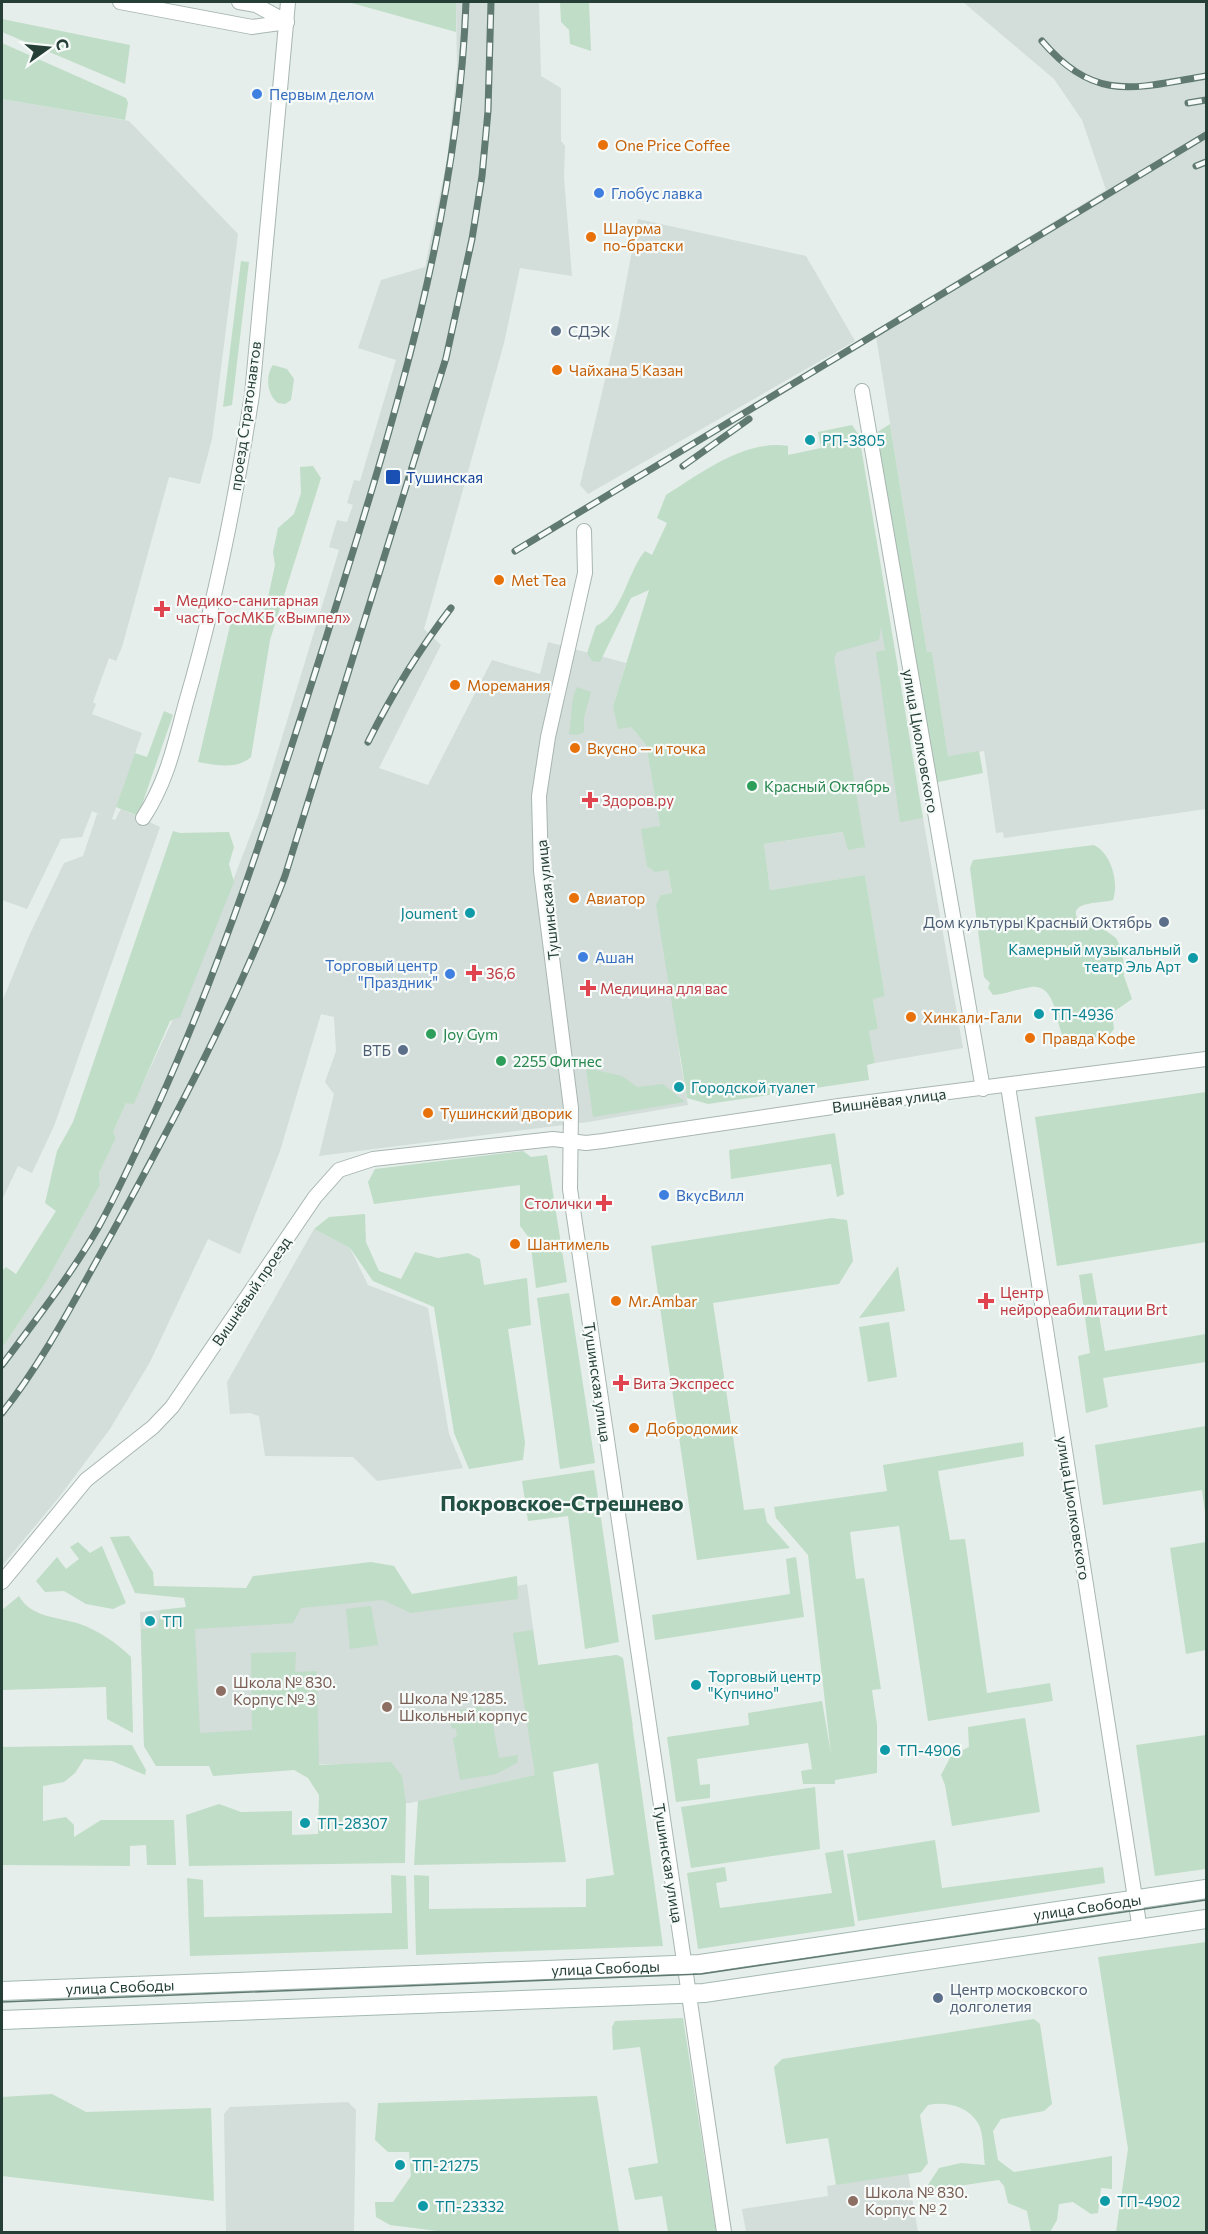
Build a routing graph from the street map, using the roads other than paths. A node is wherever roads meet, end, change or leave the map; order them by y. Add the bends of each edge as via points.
1 (120, 2) edge
2 (239, 2) edge
3 (288, 2) edge
4 (287, 22) junction
5 (862, 392) dead end
6 (584, 531) dead end
7 (143, 818) dead end
8 (1206, 1059) edge
9 (1008, 1086) junction
10 (982, 1089) junction
11 (572, 1141) junction
12 (2, 1582) edge
13 (1206, 1889) edge
14 (1135, 1900) junction
15 (1206, 1919) edge
16 (1140, 1930) junction
17 (684, 1965) junction
18 (2, 1991) edge
19 (688, 1994) junction
20 (2, 2020) edge
21 (724, 2232) edge

1 - 4 street via 252,27
2 - 4 street via 256,5
3 - 4 street, проезд Стратонавтов
4 - 7 street, проезд Стратонавтов via 245,439 202,648 164,783
5 - 10 street, улица Циолковского
6 - 11 street, Тушинская улица via 585,573 548,736 539,796 541,871 564,1043
8 - 9 street, Вишнёвая улица
9 - 10 street, Вишнёвая улица
9 - 14 street, улица Циолковского
10 - 11 street, Вишнёвая улица via 603,1141
11 - 12 street, Вишнёвый проезд via 553,1139 373,1159 339,1170 315,1197 172,1407 86,1480
11 - 17 street, Тушинская улица via 570,1189
13 - 14 main road, улица Свободы
14 - 16 street, улица Циолковского
14 - 17 main road, улица Свободы
15 - 16 main road, улица Свободы
16 - 19 main road, улица Свободы
17 - 18 main road, улица Свободы
17 - 19 street, Тушинская улица
19 - 20 main road, улица Свободы
19 - 21 street, Тушинская улица

